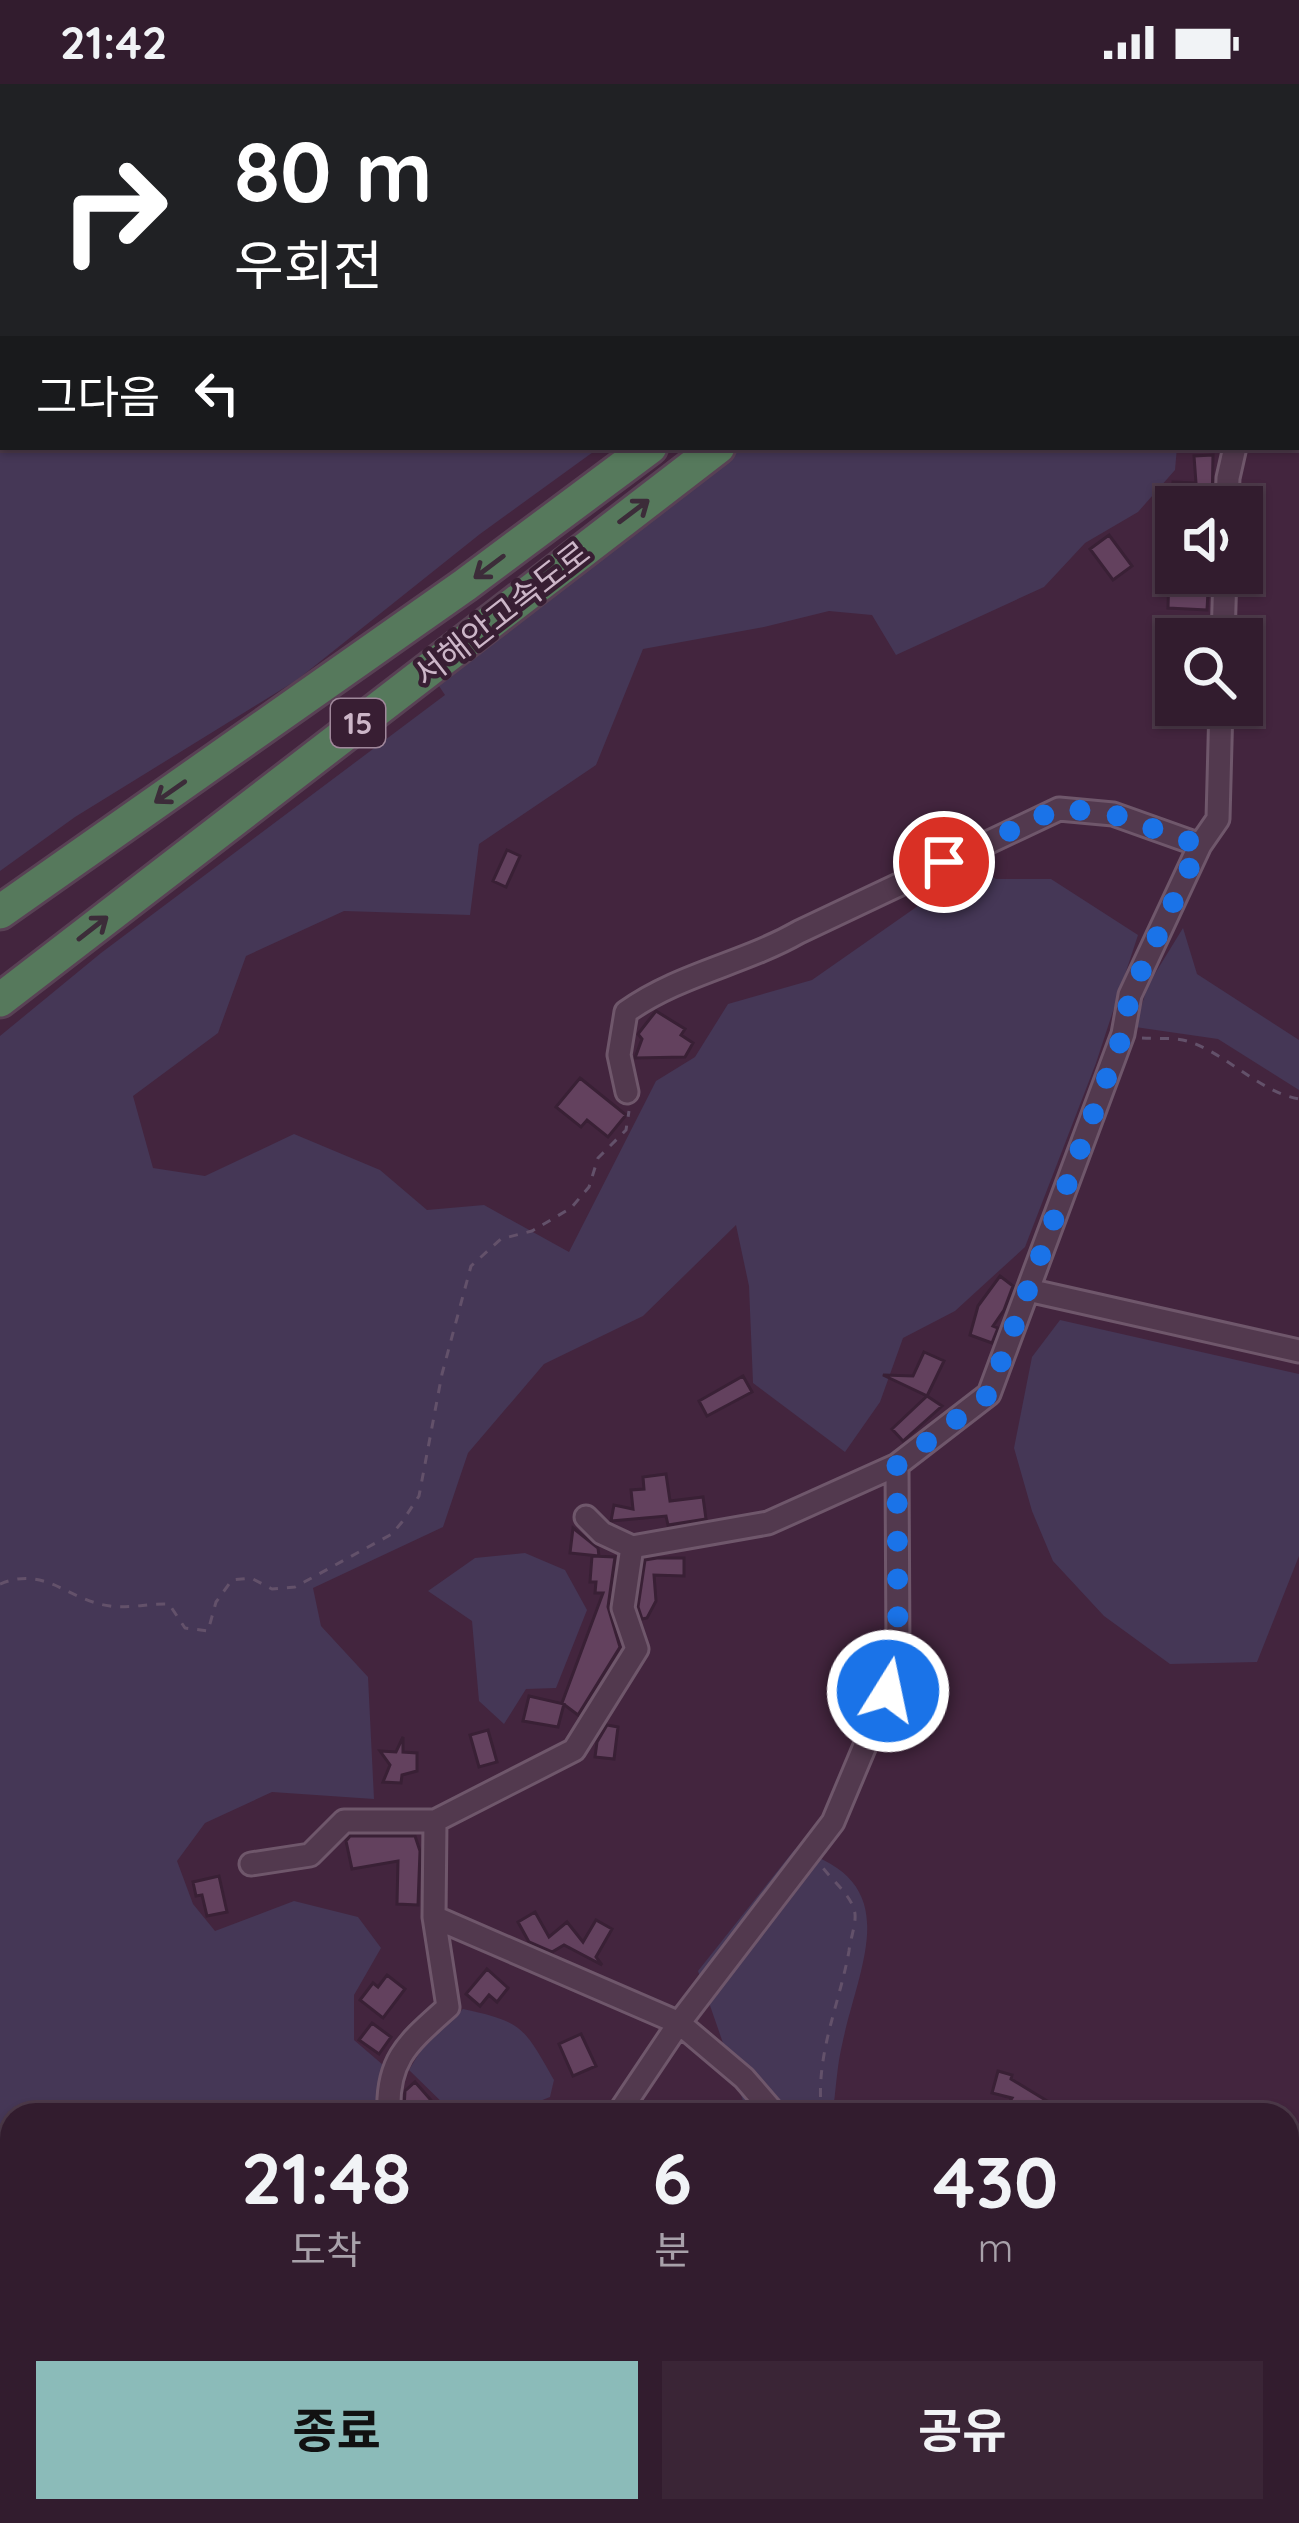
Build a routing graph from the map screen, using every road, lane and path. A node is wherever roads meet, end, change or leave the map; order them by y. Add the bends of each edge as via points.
1 (646, 450) edge
2 (714, 450) edge
3 (1234, 450) edge
4 (1228, 486) edge
5 (1220, 726) edge
6 (1200, 845) junction
7 (0, 912) edge
8 (0, 1000) edge
9 (1123, 1034) junction
10 (627, 1092) joint
11 (1299, 1100) edge
12 (1028, 1290) junction
13 (1299, 1351) edge
14 (897, 1465) junction
15 (586, 1517) dead end
16 (632, 1547) junction
17 (0, 1584) edge
18 (435, 1821) junction
19 (809, 1853) junction
20 (251, 1864) dead end
21 (434, 1917) junction
22 (679, 2023) junction
23 (389, 2103) edge
24 (625, 2103) edge
25 (766, 2103) edge
26 (820, 2103) edge

1 -> 7 highway, 서해안고속도로 / 15
8 -> 2 highway, 서해안고속도로 / 15
3 - 4 street
5 - 6 street via 1218,819
6 - 9 street via 1130,995
6 - 10 street via 1112,814 1059,808 763,952 650,995 626,1012 620,1055
9 - 11 path via 1186,1040
9 - 12 street
10 - 17 path via 626,1130 598,1158 571,1208 501,1239 471,1266 418,1496 392,1534 295,1587 232,1580 208,1631 185,1628 169,1604 115,1607 30,1576
12 - 13 street
12 - 14 street via 989,1394
14 - 16 street via 768,1522
14 - 19 street via 898,1654 833,1822
15 - 16 street
16 - 18 street via 623,1608 637,1649 574,1750
18 - 20 street via 344,1821 310,1855
18 - 21 street
19 - 22 street
19 - 26 path via 855,1912 824,2047
21 - 22 street
21 - 23 street via 448,2007 400,2051
22 - 24 street
22 - 25 street

